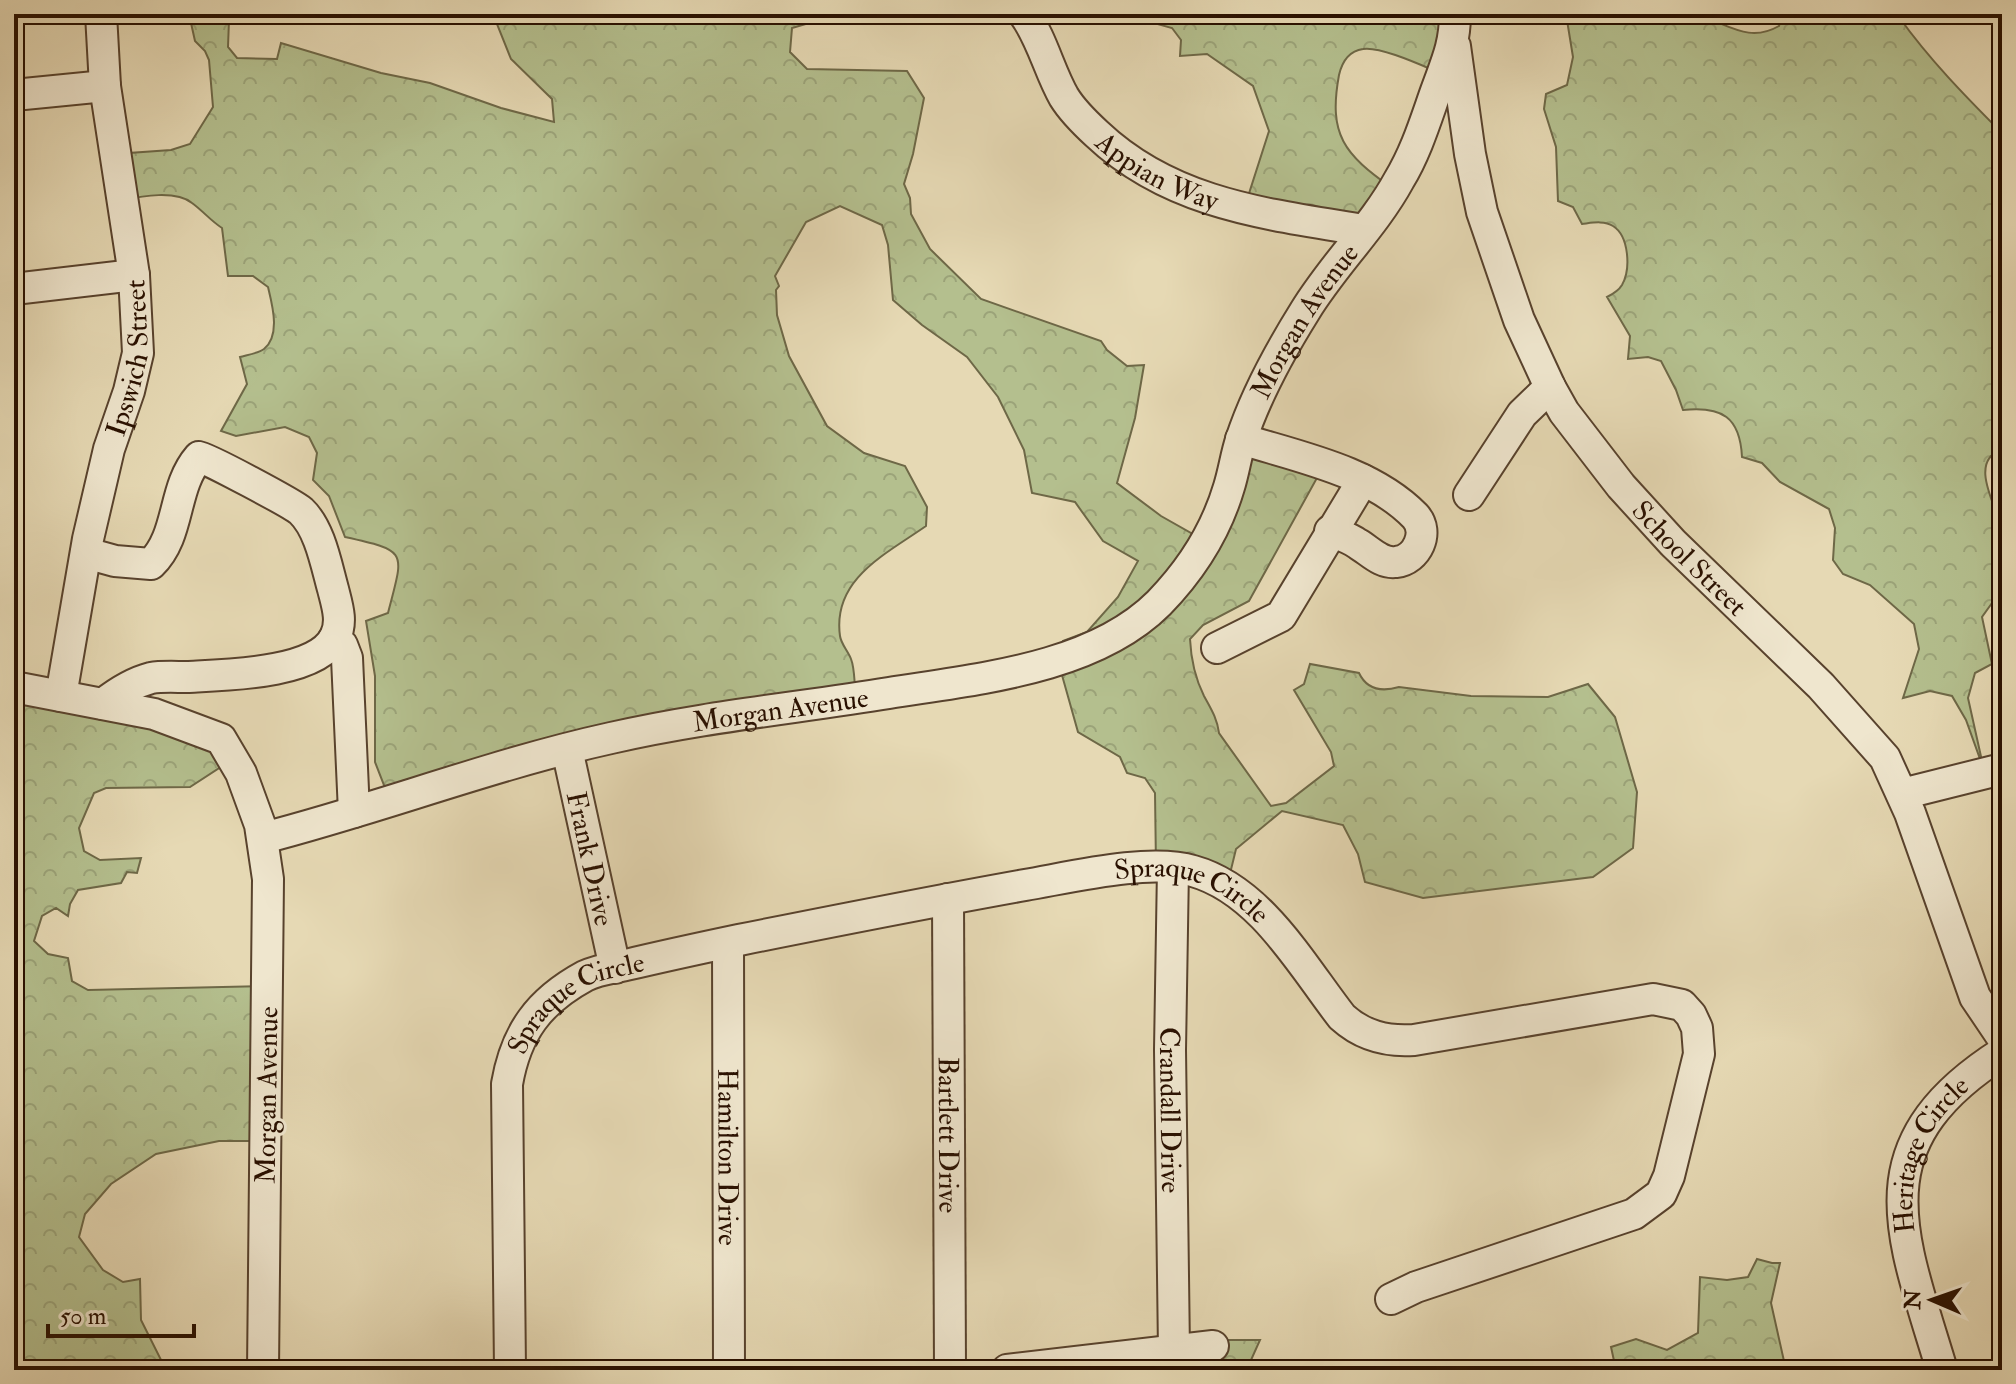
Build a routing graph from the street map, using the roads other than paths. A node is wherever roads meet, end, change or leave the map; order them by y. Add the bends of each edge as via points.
1 (101, 14) edge
2 (1024, 14) edge
3 (1455, 27) edge
4 (105, 86) junction
5 (14, 95) edge
6 (1363, 230) junction
7 (134, 275) junction
8 (14, 289) edge
9 (1550, 387) junction
10 (1241, 439) junction
11 (1363, 480) junction
12 (1469, 495) dead end
13 (1330, 531) junction
14 (86, 553) junction
15 (334, 639) junction
16 (1217, 648) dead end
17 (14, 687) edge
18 (61, 696) junction
19 (103, 704) junction
20 (567, 749) junction
21 (2002, 769) edge
22 (1902, 794) junction
23 (354, 812) junction
24 (263, 838) junction
25 (1173, 868) junction
26 (948, 899) junction
27 (728, 943) junction
28 (615, 968) junction
29 (1989, 994) edge
30 (2002, 1037) edge
31 (2002, 1053) edge
32 (1391, 1299) dead end
33 (1213, 1346) dead end
34 (1174, 1351) junction
35 (263, 1370) edge
36 (510, 1370) edge
37 (729, 1370) edge
38 (950, 1370) edge
39 (1007, 1370) edge
40 (1942, 1370) edge

1 - 4 street, Ipswich Street
2 - 6 street, Appian Way via 1065,98 1117,153 1152,176 1228,205
3 - 6 street, Morgan Avenue via 1422,136 1398,183
3 - 9 street, School Street via 1482,212 1519,320
4 - 5 street
4 - 7 street, Ipswich Street
6 - 10 street, Morgan Avenue via 1290,334
7 - 8 street
7 - 14 street, Ipswich Street via 138,353
9 - 12 street via 1522,414
9 - 22 street, School Street via 1621,486 1877,747
10 - 11 street
10 - 20 street, Morgan Avenue via 1220,512 1191,565 1154,608 1109,641 1028,668 956,683 713,719
11 - 13 street
11 - 13 street via 1417,517 1420,545 1406,559 1390,562
13 - 16 street via 1281,616
14 - 15 street via 151,564 172,534 192,465 199,457 207,458 303,513 327,565 340,617
14 - 18 street, Ipswich Street
15 - 19 street via 321,654 291,666 152,678
15 - 23 street via 347,658
17 - 18 street
18 - 19 street
19 - 24 street via 154,714 221,739 241,773
20 - 23 street, Morgan Avenue
20 - 28 street, Frank Drive
21 - 22 street
22 - 29 street, School Street
23 - 24 street, Morgan Avenue
24 - 35 street, Morgan Avenue via 268,879
25 - 26 street, Spraque Circle via 1112,870
25 - 32 street, Spraque Circle via 1193,870 1239,896 1287,940 1342,1017 1355,1029 1382,1039 1414,1040 1653,999 1682,1005 1691,1015 1699,1041 1695,1076 1661,1194 1634,1214
25 - 34 street, Crandall Drive
26 - 27 street, Spraque Circle
26 - 38 street, Bartlett Drive
27 - 28 street, Spraque Circle
27 - 37 street, Hamilton Drive
28 - 36 street, Spraque Circle via 587,975 549,1001 534,1015 512,1057 507,1084
29 - 30 street, School Street
31 - 40 street, Heritage Circle via 1964,1080 1919,1130 1902,1181 1906,1242
33 - 34 street
34 - 39 street

